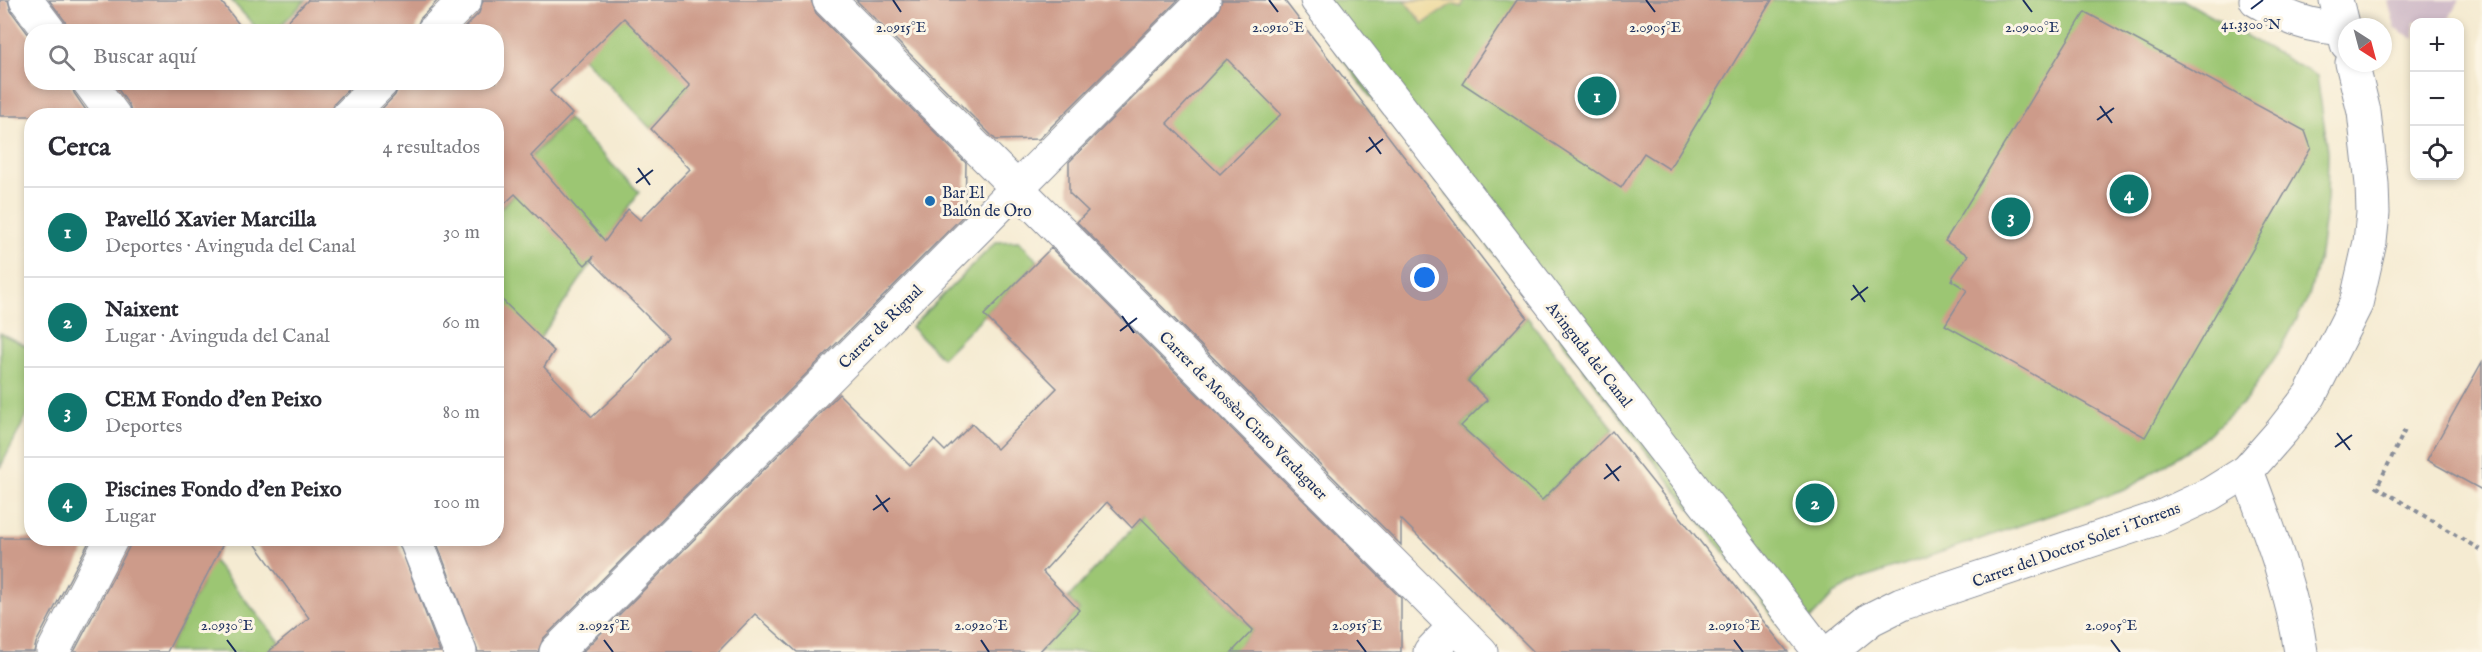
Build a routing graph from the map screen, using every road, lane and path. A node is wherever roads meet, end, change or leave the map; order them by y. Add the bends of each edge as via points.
1 (26, 0) edge
2 (465, 0) edge
3 (830, 0) edge
4 (1204, 0) edge
5 (1317, 0) edge
6 (2256, 0) edge
7 (44, 24) edge
8 (441, 24) edge
9 (2338, 25) edge
10 (2354, 72) edge
11 (95, 90) edge
12 (374, 90) edge
13 (108, 108) edge
14 (356, 108) edge
15 (1018, 187) junction
16 (2405, 430) dead end
17 (2247, 471) junction
18 (108, 546) edge
19 (418, 546) edge
20 (2482, 551) edge
21 (1455, 626) junction
22 (53, 652) edge
23 (460, 652) edge
24 (556, 652) edge
25 (1430, 652) edge
26 (1481, 652) edge
27 (1820, 652) edge
28 (1830, 652) edge
29 (2301, 652) edge

1 - 7 street
2 - 8 street
3 - 15 street, Carrer de Mossèn Cinto Verdaguer
4 - 15 street, Carrer de Rigual
5 - 27 street, Avinguda del Canal
6 - 9 street via 2303,24 2324,28
10 - 17 street, Carrer del Doctor Soler i Torrens via 2364,112 2373,213 2356,304 2310,395
11 - 13 street
12 - 14 street
15 - 21 street, Carrer de Mossèn Cinto Verdaguer
15 - 24 street, Carrer de Rigual
16 - 20 path via 2377,487
17 - 28 street, Carrer del Doctor Soler i Torrens via 2162,517 1901,604 1871,619
17 - 29 street via 2284,571
18 - 22 street
19 - 23 street
21 - 25 street
21 - 26 street, Carrer de Mossèn Cinto Verdaguer

